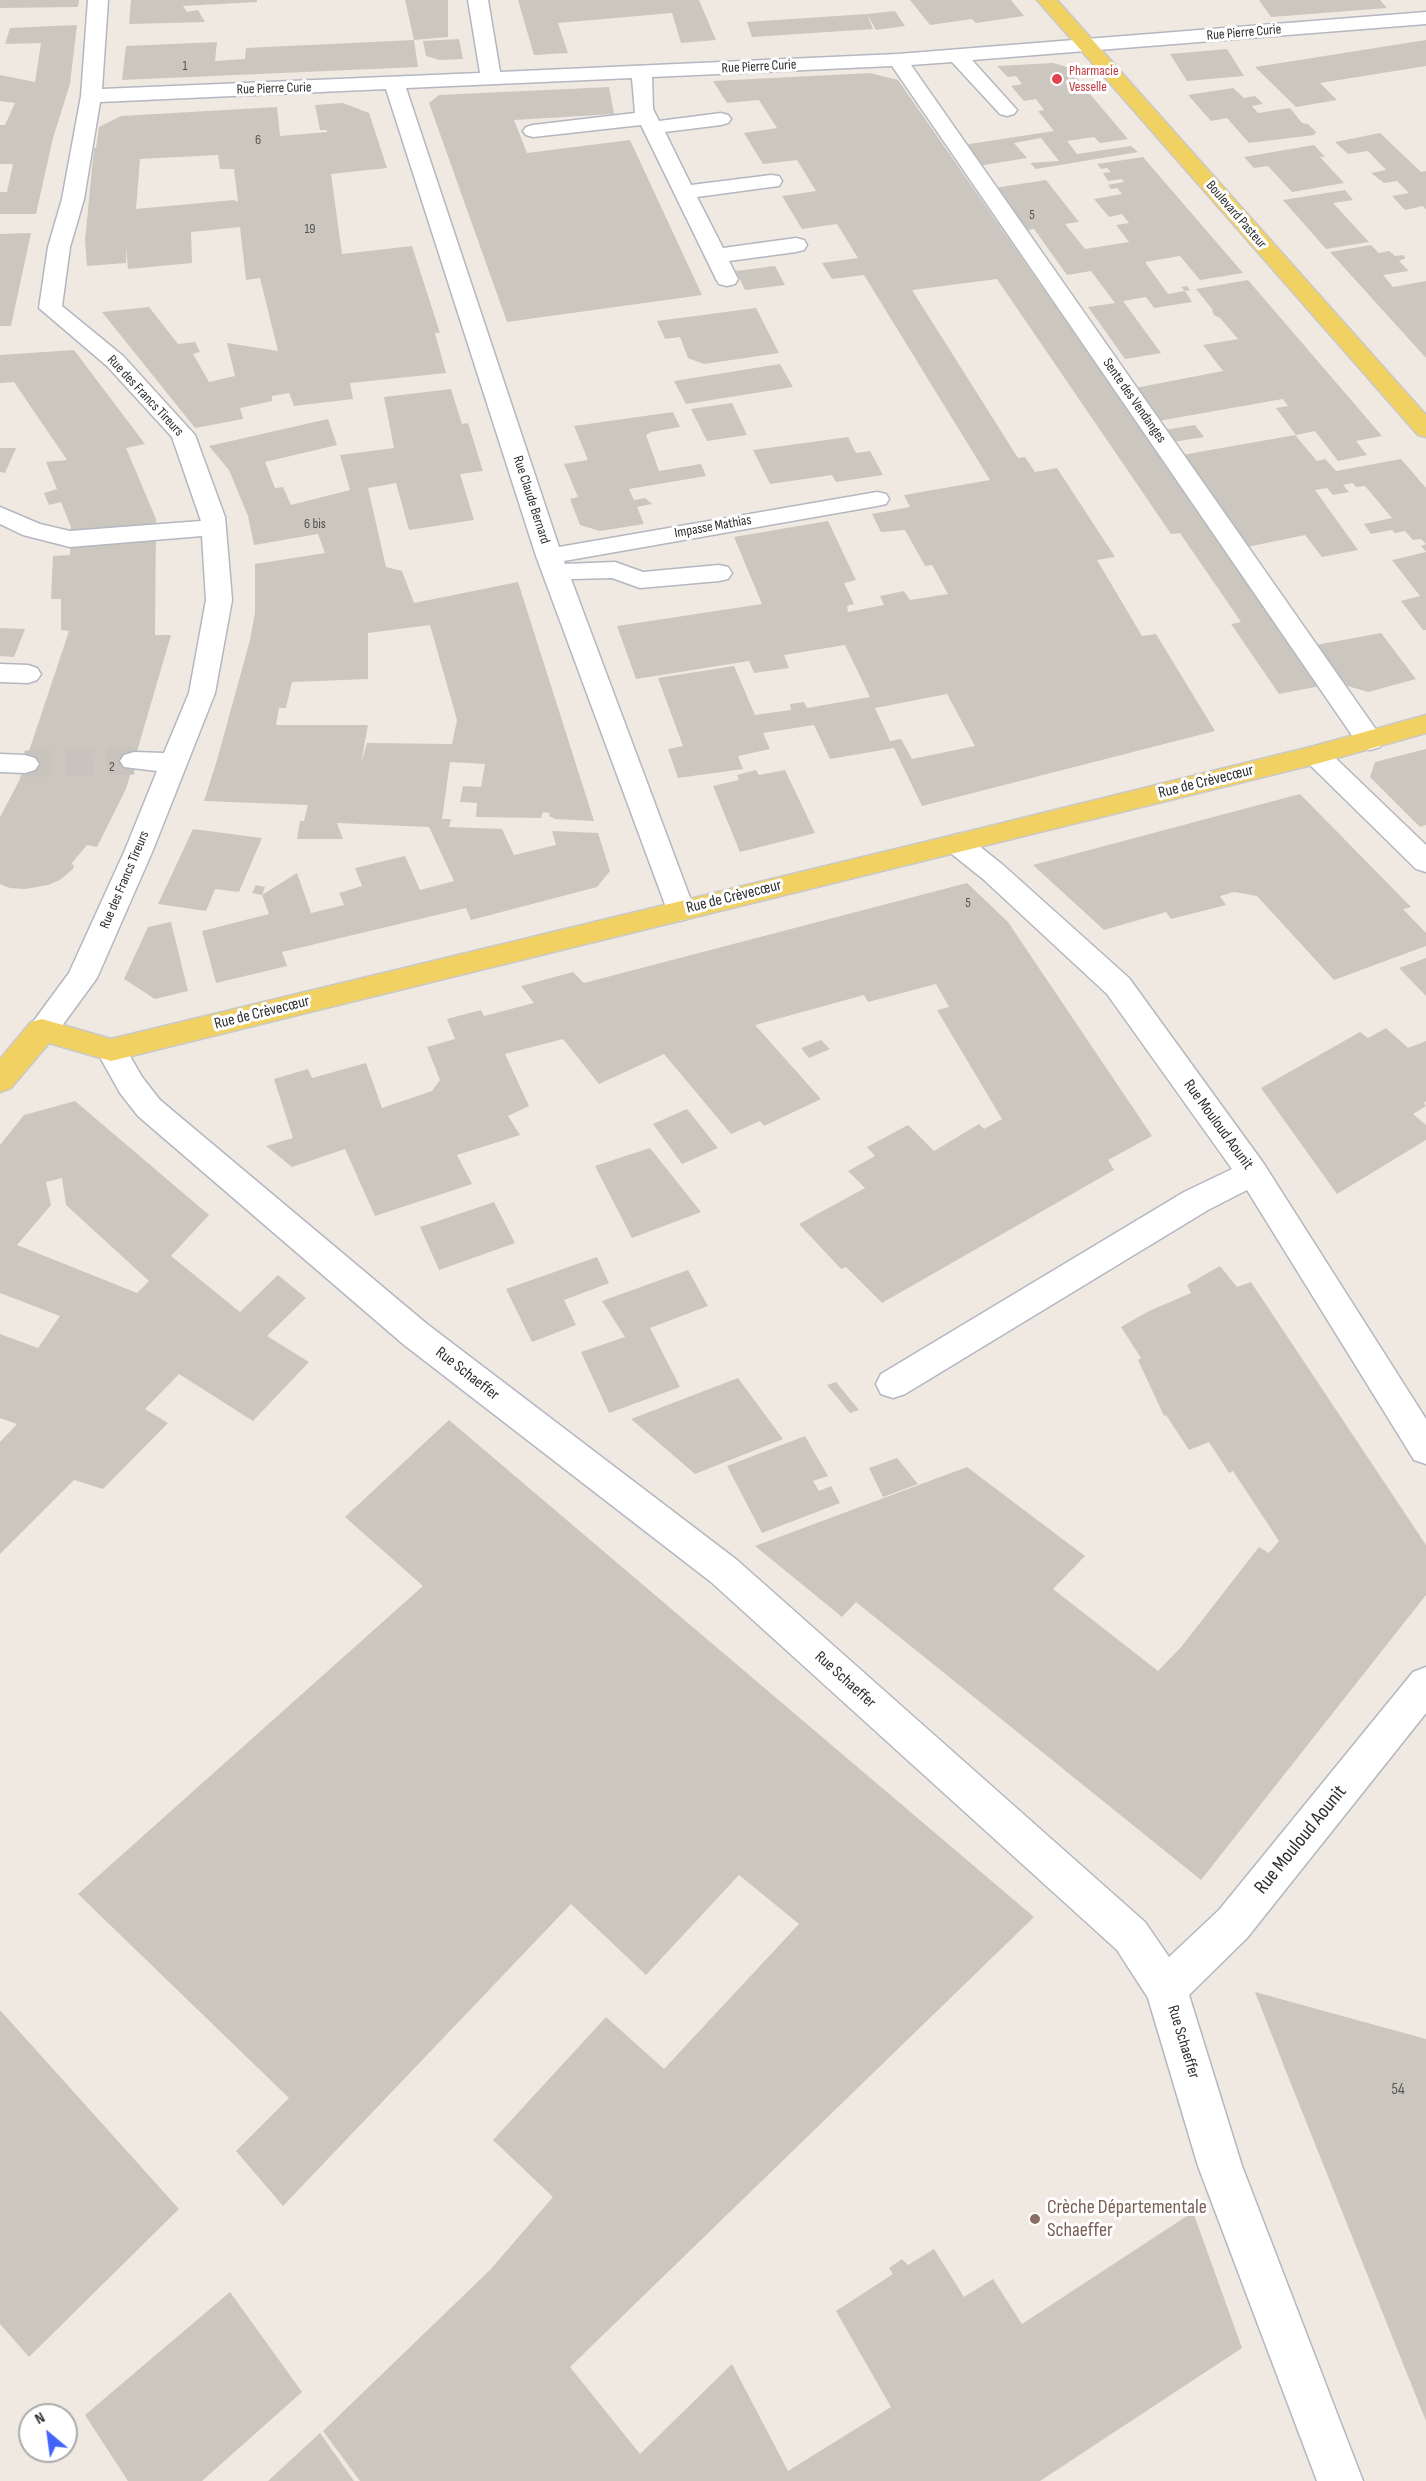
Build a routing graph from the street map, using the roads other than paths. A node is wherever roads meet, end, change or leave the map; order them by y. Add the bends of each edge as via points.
1 (98, 0) edge
2 (478, 0) edge
3 (1047, 0) edge
4 (1426, 18) edge
5 (1087, 46) junction
6 (957, 55) junction
7 (898, 60) junction
8 (642, 73) junction
9 (491, 79) junction
10 (395, 84) junction
11 (91, 96) junction
12 (1007, 110) dead end
13 (721, 119) dead end
14 (650, 123) junction
15 (532, 131) dead end
16 (771, 181) dead end
17 (685, 192) junction
18 (796, 245) dead end
19 (716, 256) junction
20 (727, 279) dead end
21 (1426, 430) edge
22 (877, 499) dead end
23 (0, 514) edge
24 (214, 528) junction
25 (552, 564) junction
26 (719, 573) dead end
27 (0, 673) edge
28 (28, 674) dead end
29 (1426, 724) edge
30 (1370, 741) junction
31 (1316, 755) junction
32 (134, 761) tunnel mouth
33 (174, 763) junction
34 (958, 844) junction
35 (1426, 862) edge
36 (680, 911) junction
37 (51, 1019) junction
38 (111, 1050) junction
39 (0, 1080) edge
40 (1253, 1173) junction
41 (893, 1384) dead end
42 (1426, 1449) edge
43 (1426, 1684) edge
44 (1166, 1988) junction
45 (1340, 2481) edge

1 - 11 street, Rue des Francs Tireurs
2 - 9 street
3 - 5 main road, Boulevard Pasteur
4 - 5 street, Rue Pierre Curie
5 - 6 street, Rue Pierre Curie
5 - 21 main road, Boulevard Pasteur
6 - 7 street, Rue Pierre Curie
6 - 12 street
7 - 8 street, Rue Pierre Curie
7 - 30 street, Sente des Vendanges
8 - 9 street, Rue Pierre Curie
8 - 14 street via 643,109
9 - 10 street, Rue Pierre Curie
10 - 11 street, Rue Pierre Curie
10 - 25 street, Rue Claude Bernard
11 - 24 street, Rue des Francs Tireurs via 50,308 115,361 183,435
13 - 14 street
14 - 15 street
14 - 17 street
16 - 17 street
17 - 19 street
18 - 19 street
19 - 20 street
22 - 25 street, Impasse Mathias
23 - 24 street via 32,530 70,539
24 - 33 street, Rue des Francs Tireurs via 219,600 202,693
25 - 26 street via 615,570 640,580
25 - 36 street, Rue Claude Bernard
27 - 28 street
29 - 30 main road, Rue de Crèvecœur
30 - 31 main road, Rue de Crèvecœur
31 - 34 main road, Rue de Crèvecœur
31 - 35 street
32 - 33 street
33 - 37 street, Rue des Francs Tireurs via 82,978
34 - 36 main road, Rue de Crèvecœur
34 - 40 street, Rue Mouloud Aounit via 1118,986
36 - 38 main road, Rue de Crèvecœur
37 - 38 main road, Rue de Crèvecœur
37 - 39 main road
38 - 44 street, Rue Schaeffer via 149,1108 415,1334 724,1571 1131,1936
40 - 41 street via 1196,1202
40 - 42 street, Rue Mouloud Aounit
43 - 44 street, Rue Mouloud Aounit via 1233,1924
44 - 45 street, Rue Schaeffer via 1220,2166

